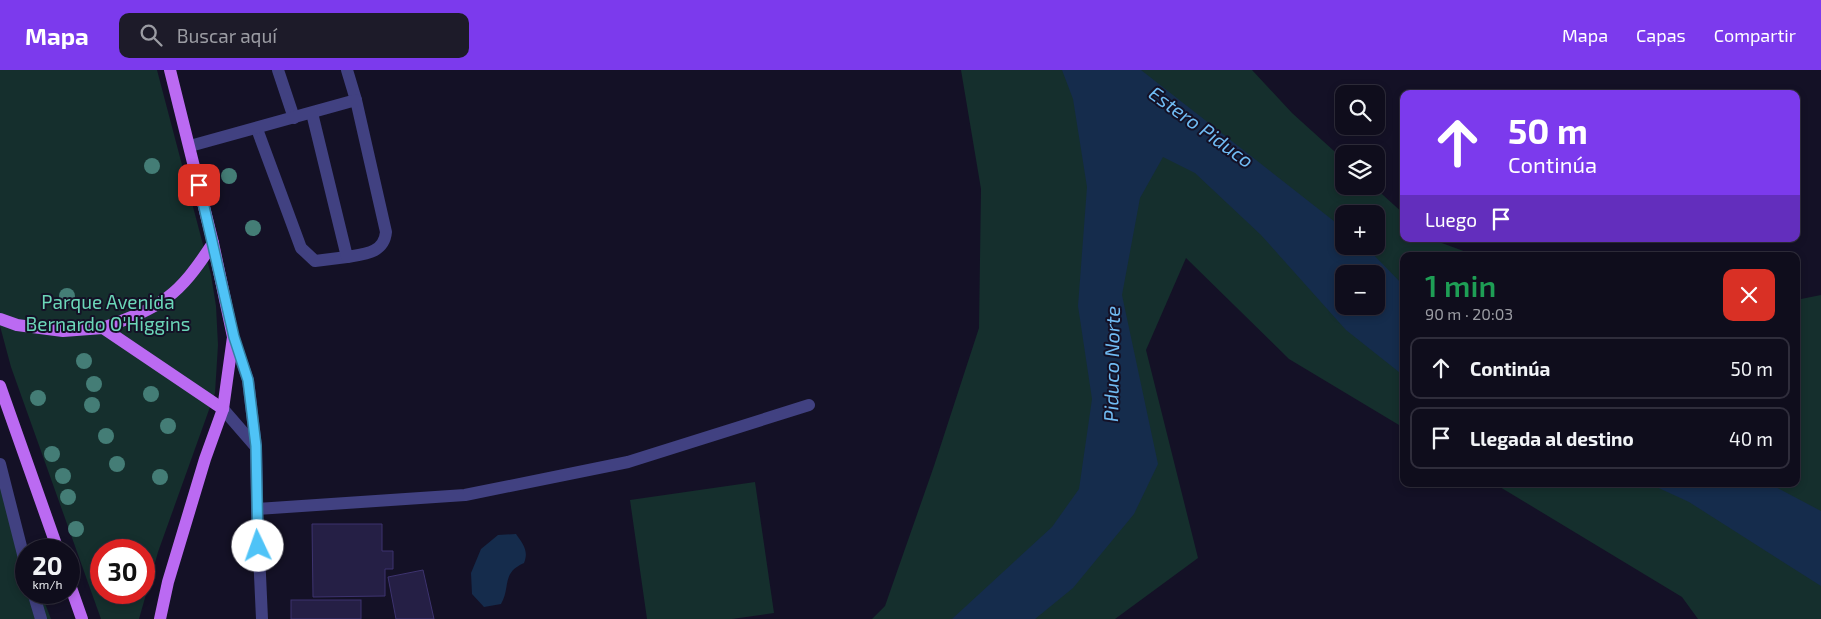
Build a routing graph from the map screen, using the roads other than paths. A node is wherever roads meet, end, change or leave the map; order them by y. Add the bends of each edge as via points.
1 (170, 70) edge
2 (278, 70) edge
3 (347, 70) edge
4 (356, 100) junction
5 (312, 113) junction
6 (294, 118) junction
7 (257, 129) junction
8 (190, 146) junction
9 (213, 243) junction
10 (347, 257) junction
11 (0, 319) edge
12 (103, 328) junction
13 (234, 337) junction
14 (0, 386) edge
15 (809, 406) dead end
16 (223, 409) junction
17 (256, 446) junction
18 (0, 464) edge
19 (257, 509) junction
20 (19, 539) edge
21 (54, 539) edge
22 (37, 604) edge
23 (77, 604) edge
24 (41, 619) edge
25 (82, 619) edge
26 (160, 619) edge
27 (262, 619) edge

1 - 8 main road
2 - 6 street
3 - 4 street
4 - 5 street
4 - 10 street via 386,232 385,242 379,249
5 - 6 street
5 - 10 street
6 - 7 street
7 - 8 street
7 - 10 street via 300,248 315,261
8 - 9 main road
9 - 12 main road via 175,294 154,308
9 - 13 main road
11 - 12 main road via 17,325 63,331
12 - 16 main road
13 - 16 main road
13 - 17 street via 248,380
14 - 21 main road
15 - 19 street via 628,462 465,495
16 - 17 street
16 - 26 main road via 205,459
17 - 19 street
18 - 20 street
19 - 27 street
22 - 24 street
23 - 25 main road

